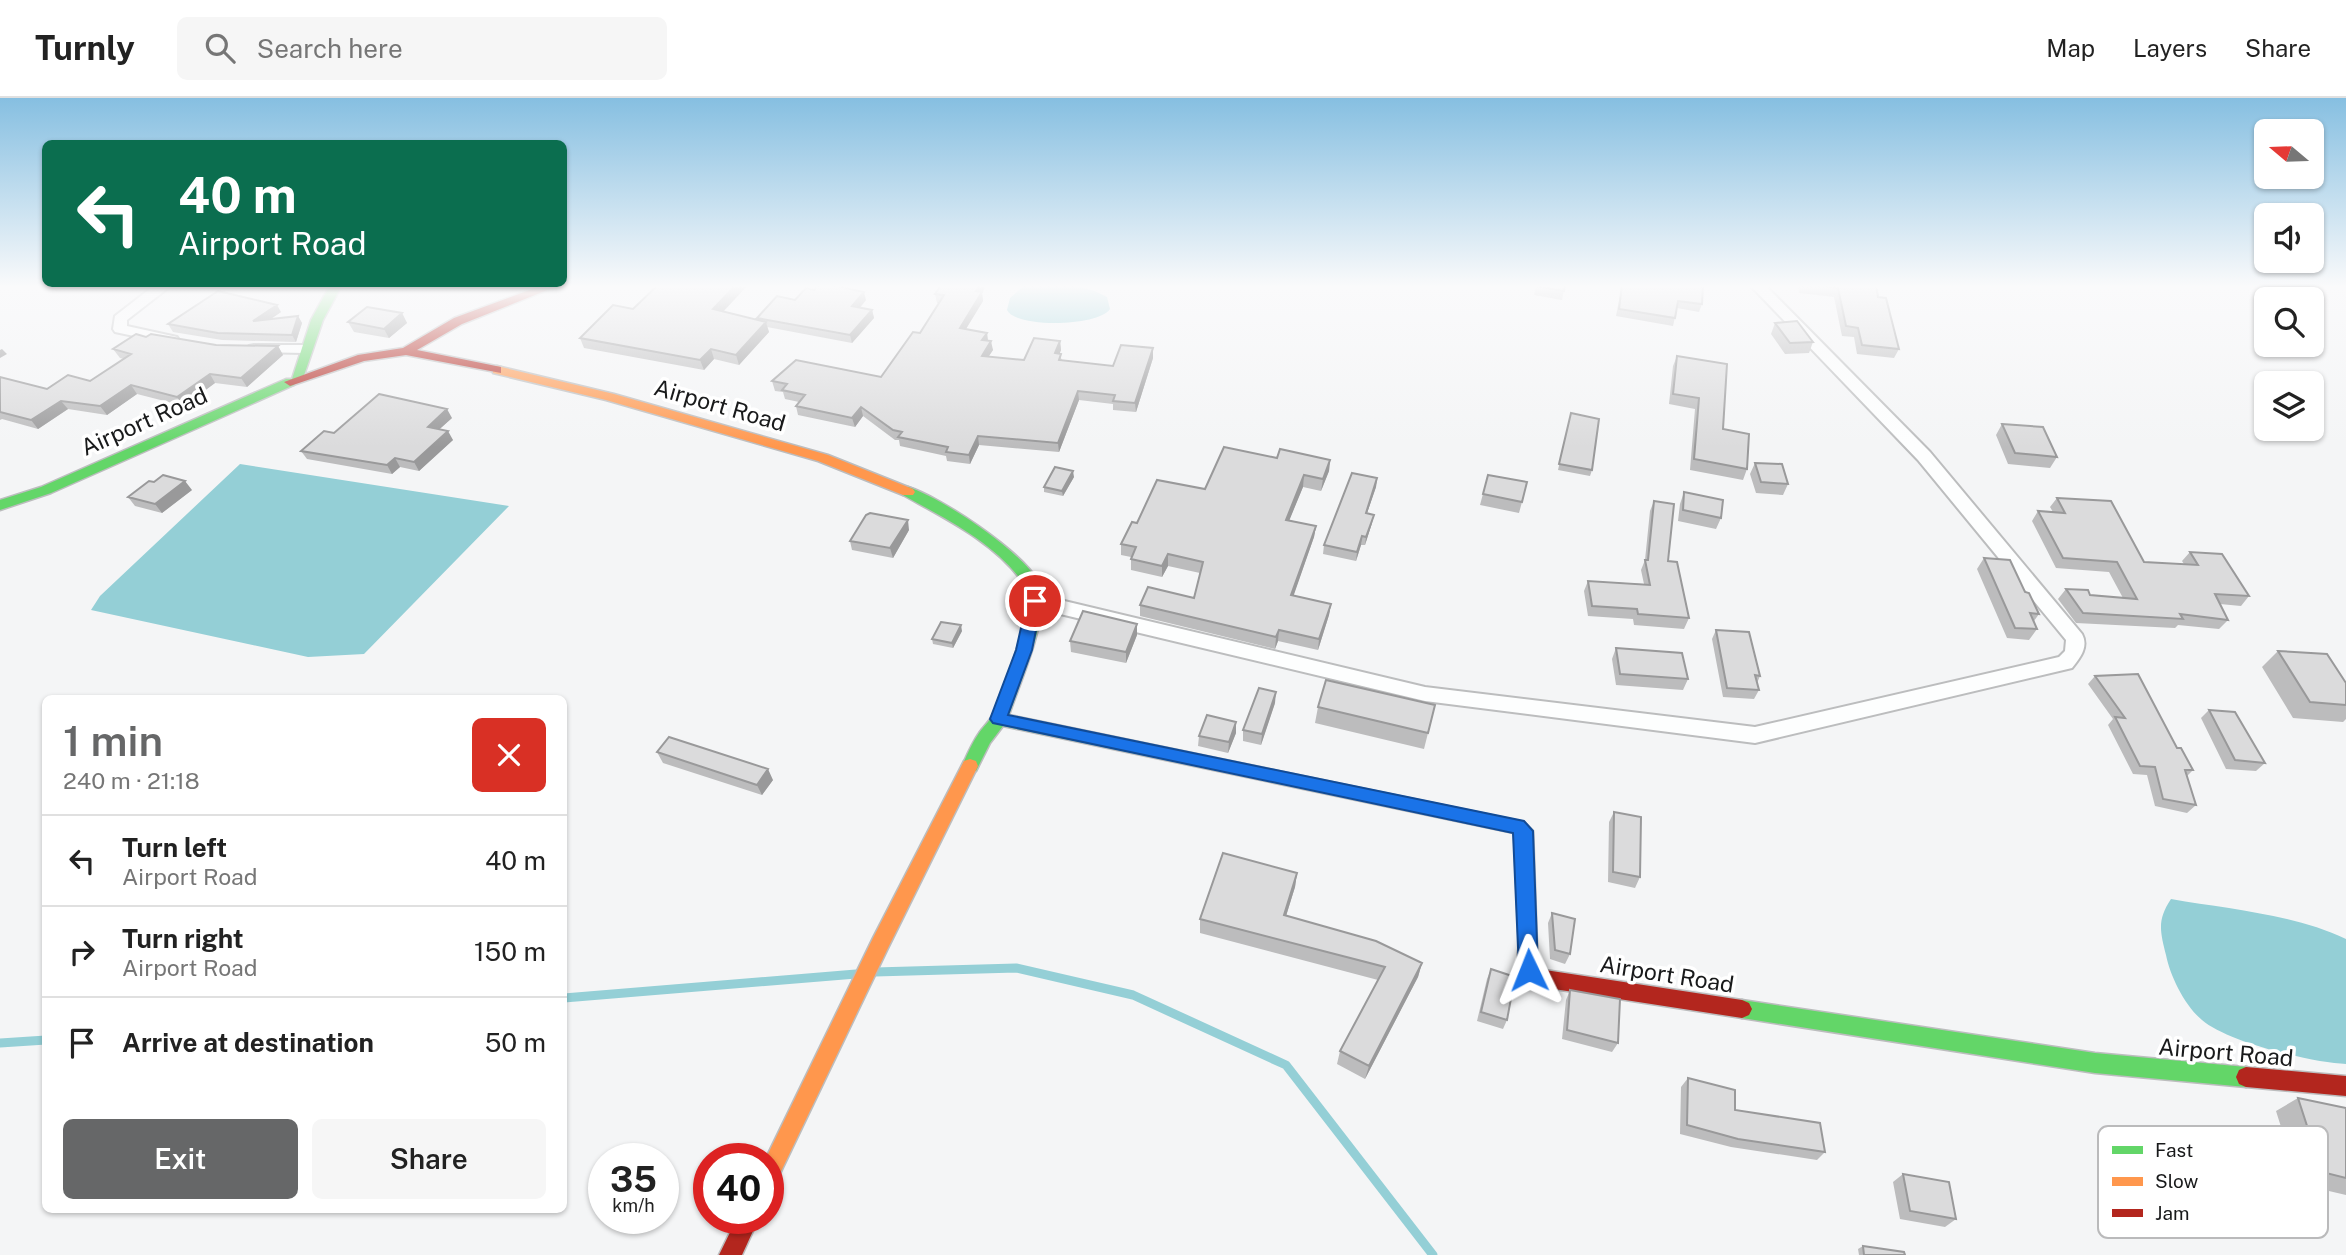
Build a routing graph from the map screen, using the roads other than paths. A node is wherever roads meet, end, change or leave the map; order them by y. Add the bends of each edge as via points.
1 (171, 339) edge
2 (309, 339) edge
3 (427, 339) edge
4 (1810, 339) edge
5 (181, 341) edge
6 (243, 349) edge
7 (305, 349) junction
8 (406, 351) junction
9 (298, 377) junction
10 (0, 505) edge
11 (1035, 601) junction
12 (999, 719) junction
13 (2346, 1086) edge
14 (784, 1145) edge
15 (740, 1234) edge
16 (730, 1255) edge

1 - 5 street
2 - 7 main road
3 - 8 main road
4 - 11 street via 1924,456 2075,639 2074,653 2065,663 1755,735 1425,694
6 - 7 street
7 - 9 main road
8 - 9 main road, Airport Road
8 - 11 main road, Airport Road via 609,397 823,458 905,491 962,522 1002,552 1032,583
9 - 10 main road, Airport Road
11 - 12 main road via 1024,650
12 - 13 main road, Airport Road via 1518,827 1524,831 1529,970 1541,978 2095,1063
12 - 14 main road via 984,738
15 - 16 main road

